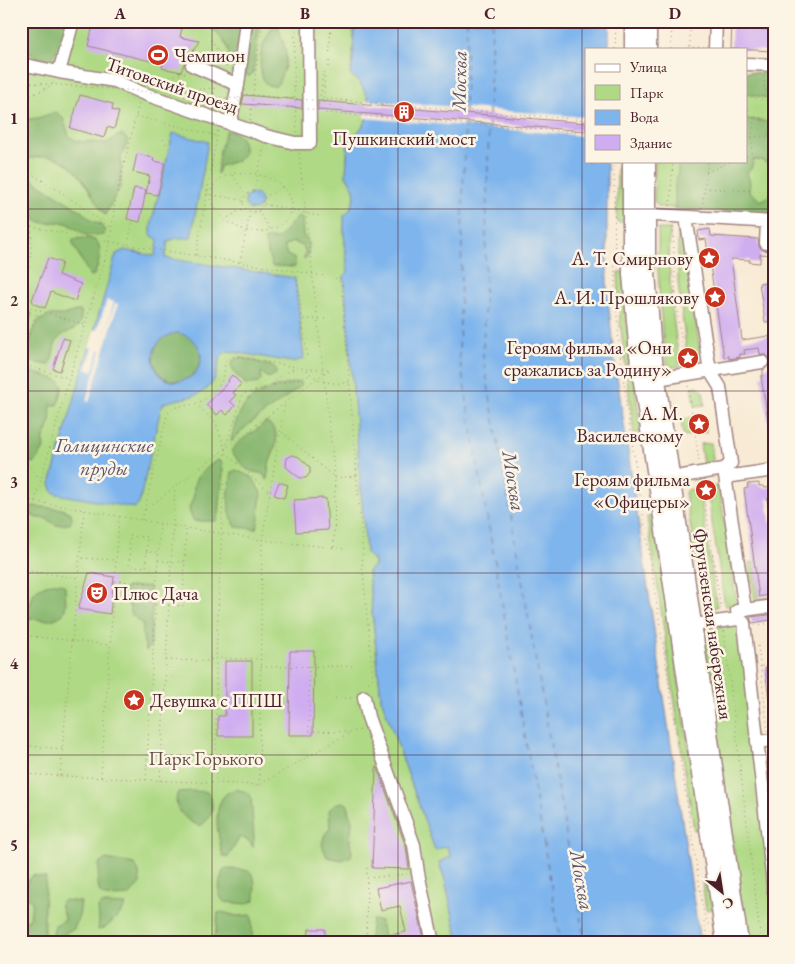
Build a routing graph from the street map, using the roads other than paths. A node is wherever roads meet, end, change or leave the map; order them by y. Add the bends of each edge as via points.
1 (73, 21) edge
2 (246, 21) edge
3 (309, 21) edge
4 (633, 21) edge
5 (648, 21) edge
6 (716, 21) edge
7 (758, 21) edge
8 (774, 22) edge
9 (633, 48) edge
10 (648, 48) edge
11 (715, 48) edge
12 (21, 64) edge
13 (748, 64) edge
14 (769, 64) edge
15 (196, 67) road end
16 (59, 72) junction
17 (234, 84) junction
18 (225, 122) junction
19 (631, 162) edge
20 (647, 162) edge
21 (638, 214) junction
22 (686, 217) junction
23 (770, 222) edge
24 (766, 243) dead end
25 (768, 361) edge
26 (710, 371) junction
27 (657, 379) junction
28 (774, 470) edge
29 (725, 473) junction
30 (671, 478) junction
31 (774, 606) edge
32 (745, 610) junction
33 (722, 617) junction
34 (693, 621) junction
35 (364, 697) road end
36 (767, 740) edge
37 (774, 892) edge
38 (433, 943) edge
39 (725, 943) edge
40 (740, 943) edge

1 - 16 street
2 - 17 street
3 - 18 street, Титовский проезд via 304,143 266,136
4 - 9 main road
5 - 10 main road
6 - 11 street
7 - 8 street
12 - 16 street, Титовский проезд
13 - 14 street
15 - 17 street
16 - 18 street, Титовский проезд via 144,88
17 - 18 street
19 - 21 main road, Фрунзенская набережная
20 - 21 main road, Фрунзенская набережная
21 - 22 street
21 - 27 main road, Фрунзенская набережная
21 - 39 main road, Фрунзенская набережная via 631,274 638,355
22 - 23 street
22 - 26 street
23 - 24 street
25 - 26 street
26 - 27 street
26 - 29 street via 720,387 731,463
27 - 30 main road, Фрунзенская набережная
28 - 29 street
29 - 30 street
29 - 32 street
30 - 34 main road, Фрунзенская набережная
31 - 32 street
32 - 33 street
33 - 34 street
33 - 36 street via 744,623
34 - 40 main road, Фрунзенская набережная
35 - 38 street via 368,717 414,845
36 - 37 street

